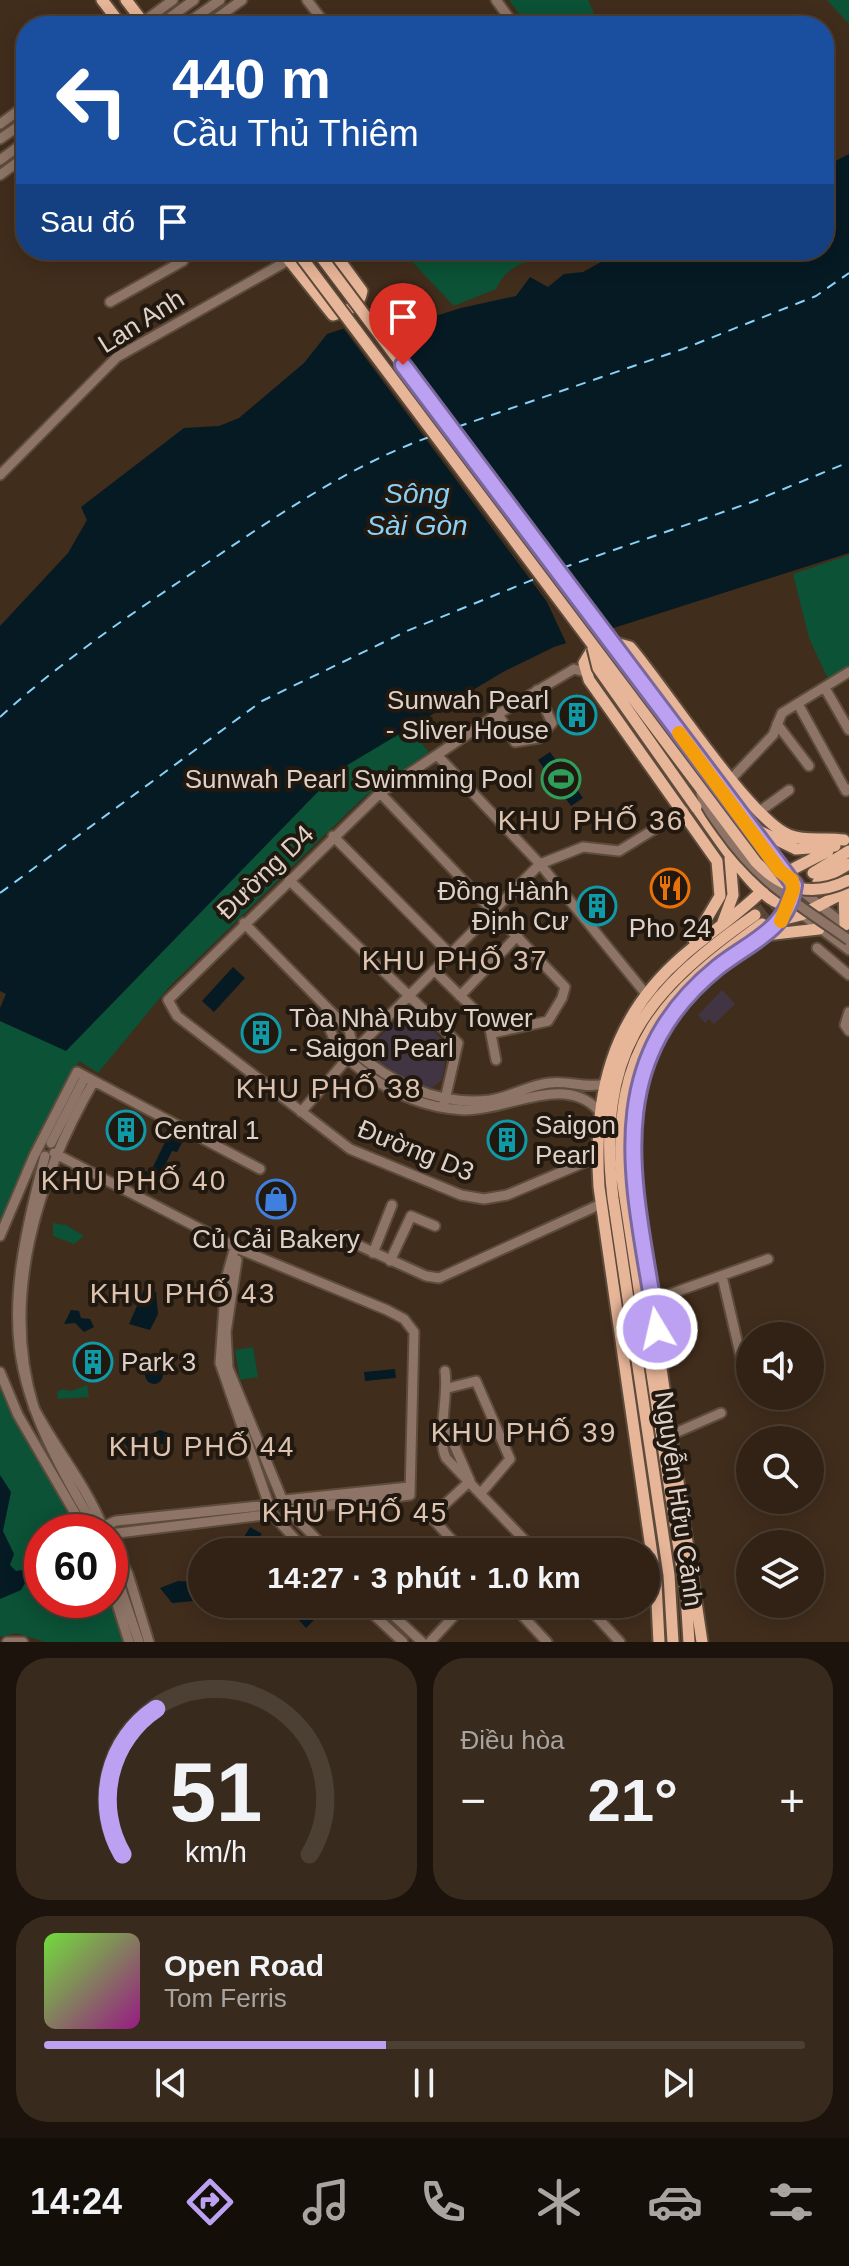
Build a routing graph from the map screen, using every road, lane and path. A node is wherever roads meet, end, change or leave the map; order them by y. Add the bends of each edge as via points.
1 (102, 0) edge
2 (173, 0) edge
3 (194, 0) edge
4 (220, 0) edge
5 (242, 0) edge
6 (307, 0) edge
7 (114, 16) edge
8 (154, 16) edge
9 (172, 16) edge
10 (197, 16) edge
11 (220, 16) edge
12 (319, 16) edge
13 (184, 260) edge
14 (277, 260) edge
15 (294, 260) edge
16 (294, 260) edge
17 (323, 260) edge
18 (339, 260) edge
19 (110, 302) dead end
20 (0, 475) edge
21 (593, 648) junction
22 (585, 672) junction
23 (849, 672) edge
24 (537, 690) junction
25 (826, 690) junction
26 (798, 704) junction
27 (498, 714) junction
28 (777, 724) junction
29 (849, 730) edge
30 (437, 755) junction
31 (809, 766) dead end
32 (732, 778) junction
33 (849, 789) edge
34 (789, 790) dead end
35 (380, 793) junction
36 (701, 794) junction
37 (684, 811) junction
38 (760, 811) junction
39 (747, 825) junction
40 (333, 836) junction
41 (844, 844) edge
42 (729, 852) junction
43 (537, 861) junction
44 (849, 864) edge
45 (782, 872) junction
46 (289, 880) junction
47 (849, 880) edge
48 (763, 890) junction
49 (846, 891) edge
50 (789, 897) junction
51 (820, 905) junction
52 (493, 910) junction
53 (801, 915) junction
54 (785, 919) junction
55 (244, 923) junction
56 (723, 923) junction
57 (760, 925) junction
58 (847, 926) edge
59 (819, 929) junction
60 (518, 935) junction
61 (849, 940) edge
62 (817, 948) dead end
63 (849, 952) edge
64 (449, 953) junction
65 (683, 955) junction
66 (839, 967) junction
67 (434, 970) junction
68 (849, 975) edge
69 (646, 994) junction
70 (409, 996) junction
71 (460, 996) junction
72 (168, 1000) joint
73 (326, 1008) junction
74 (849, 1012) edge
75 (849, 1031) edge
76 (493, 1033) junction
77 (351, 1055) junction
78 (496, 1060) dead end
79 (85, 1077) junction
80 (604, 1084) junction
81 (519, 1097) junction
82 (444, 1103) junction
83 (598, 1110) junction
84 (301, 1112) junction
85 (48, 1150) junction
86 (597, 1157) junction
87 (260, 1169) dead end
88 (625, 1198) junction
89 (601, 1204) junction
90 (392, 1205) dead end
91 (435, 1226) dead end
92 (0, 1236) edge
93 (338, 1236) dead end
94 (8, 1244) dead end
95 (237, 1248) junction
96 (373, 1253) junction
97 (768, 1259) dead end
98 (390, 1261) junction
99 (722, 1276) junction
100 (653, 1300) junction
101 (736, 1336) edge
102 (7, 1362) dead end
103 (445, 1371) dead end
104 (0, 1372) edge
105 (448, 1388) junction
106 (721, 1413) dead end
107 (668, 1434) junction
108 (649, 1437) junction
109 (635, 1439) junction
110 (470, 1481) junction
111 (481, 1493) junction
112 (284, 1503) junction
113 (271, 1510) junction
114 (89, 1514) edge
115 (91, 1514) edge
116 (92, 1514) edge
117 (302, 1525) junction
118 (128, 1527) edge
119 (287, 1533) junction
120 (292, 1538) edge
121 (315, 1538) edge
122 (450, 1538) edge
123 (523, 1538) edge
124 (128, 1574) edge
125 (128, 1610) edge
126 (121, 1618) edge
127 (377, 1618) edge
128 (396, 1618) edge
129 (452, 1618) edge
130 (524, 1618) edge
131 (598, 1618) edge
132 (7, 1642) edge
133 (23, 1642) edge
134 (129, 1642) edge
135 (139, 1642) edge
136 (149, 1642) edge
137 (403, 1642) edge
138 (422, 1642) edge
139 (430, 1642) edge
140 (547, 1642) edge
141 (620, 1642) edge
142 (659, 1642) edge
143 (673, 1642) edge
144 (689, 1642) edge
145 (702, 1642) edge

1 - 7 main road
2 - 8 street
3 - 9 street
4 - 10 street
5 - 11 street
6 - 12 street
13 - 19 street
14 - 20 street, Lan Anh via 117,357
15 - 18 main road via 333,315 352,308 362,291
16 - 21 main road, bridge
17 - 39 main road, bridge
21 - 36 main road, bridge
21 - 42 main road, bridge via 598,668
22 - 24 street, Đường D4 via 574,669
22 - 32 main road via 593,648 612,642 630,647
22 - 37 main road
23 - 25 street
24 - 27 street, Đường D4
24 - 27 street via 552,723 539,738 515,742
25 - 26 street
25 - 29 street
26 - 28 street via 782,713
26 - 33 street
27 - 30 street, Đường D4
28 - 31 street
28 - 32 street
30 - 35 street, Đường D4
30 - 43 street
32 - 38 main road
34 - 38 street
35 - 40 street, Đường D4
35 - 52 street
36 - 47 main road, bridge via 774,878 805,891
36 - 61 street, bridge via 733,845 768,885
37 - 43 street via 619,851 583,847
37 - 65 main road via 710,848 722,887 711,916
38 - 41 main road via 789,835
39 - 41 main road via 796,849
39 - 45 main road
40 - 46 street, Đường D4
40 - 64 street
41 - 44 main road via 816,878
41 - 45 main road
42 - 48 main road
42 - 56 main road via 733,895
43 - 52 street
43 - 69 street
45 - 48 main road, Nguyễn Hữu Cảnh via 766,877
45 - 50 main road
46 - 55 street, Đường D4
46 - 70 street
48 - 50 main road via 771,901
48 - 56 main road, Nguyễn Hữu Cảnh
49 - 51 main road, Nguyễn Hữu Cảnh
49 - 58 main road
50 - 51 street
50 - 53 street
50 - 54 main road
51 - 53 main road, Nguyễn Hữu Cảnh
51 - 58 street
52 - 60 street
52 - 64 street
53 - 54 main road, Nguyễn Hữu Cảnh
53 - 59 street
54 - 57 main road, Nguyễn Hữu Cảnh
55 - 72 street, Đường D4
55 - 73 street
56 - 65 main road, Nguyễn Hữu Cảnh
57 - 59 main road
57 - 88 main road, Nguyễn Hữu Cảnh via 675,1010 654,1045 633,1110
57 - 88 main road via 674,977 631,1041 610,1117 609,1160
59 - 63 street
60 - 71 street
60 - 76 street via 556,974 565,992 548,1021
62 - 66 street
63 - 66 street
64 - 67 street
65 - 69 main road, Nguyễn Hữu Cảnh
66 - 68 street
67 - 70 street
67 - 71 street
69 - 80 main road, Nguyễn Hữu Cảnh via 623,1032
70 - 77 street
70 - 82 street via 458,1043
71 - 76 street
72 - 84 street, Đường D3 via 177,1016
73 - 77 street via 332,1034
73 - 77 street via 353,1036
74 - 75 street
76 - 78 street
77 - 82 street via 390,1090
77 - 84 street
79 - 85 street
79 - 85 street
79 - 87 street
80 - 81 street via 587,1088 550,1082
80 - 83 main road, Nguyễn Hữu Cảnh
81 - 82 street
81 - 83 street via 567,1094 587,1098
83 - 86 main road, Nguyễn Hữu Cảnh
84 - 86 street, Đường D3 via 350,1149 473,1198 507,1195
85 - 92 street via 29,1166
85 - 94 street
85 - 95 street
85 - 116 street via 16,1252 11,1327 29,1397
86 - 89 main road, Nguyễn Hữu Cảnh
88 - 89 main road
88 - 100 main road, Nguyễn Hữu Cảnh
88 - 107 main road, Nguyễn Hữu Cảnh
88 - 108 main road, Nguyễn Hữu Cảnh via 616,1220
89 - 98 street via 439,1278
89 - 109 main road, Nguyễn Hữu Cảnh
90 - 96 street
91 - 98 street via 412,1212
93 - 96 street
95 - 112 street via 226,1332 228,1368
95 - 112 street via 387,1310 414,1332 410,1491
95 - 113 street via 226,1279 220,1363
96 - 98 street
97 - 99 street
99 - 100 street
99 - 101 street
100 - 107 main road, Nguyễn Hữu Cảnh
102 - 115 street via 30,1419
103 - 105 street
104 - 114 street via 18,1415
105 - 110 street via 443,1452
105 - 111 street via 476,1381 510,1459
106 - 107 street
107 - 108 main road
107 - 144 main road, Nguyễn Hữu Cảnh
107 - 145 main road, Nguyễn Hữu Cảnh
108 - 109 main road
108 - 143 main road, Nguyễn Hữu Cảnh
109 - 142 main road, Nguyễn Hữu Cảnh
110 - 111 street
110 - 122 street via 431,1517
111 - 123 street
112 - 113 street
112 - 113 street via 281,1517
112 - 117 street
113 - 118 street
113 - 119 street
117 - 119 street
117 - 121 street
119 - 120 street
124 - 136 street
125 - 135 street
126 - 134 street
127 - 137 street
128 - 138 street
129 - 139 street
130 - 140 street
131 - 141 street
132 - 133 street

